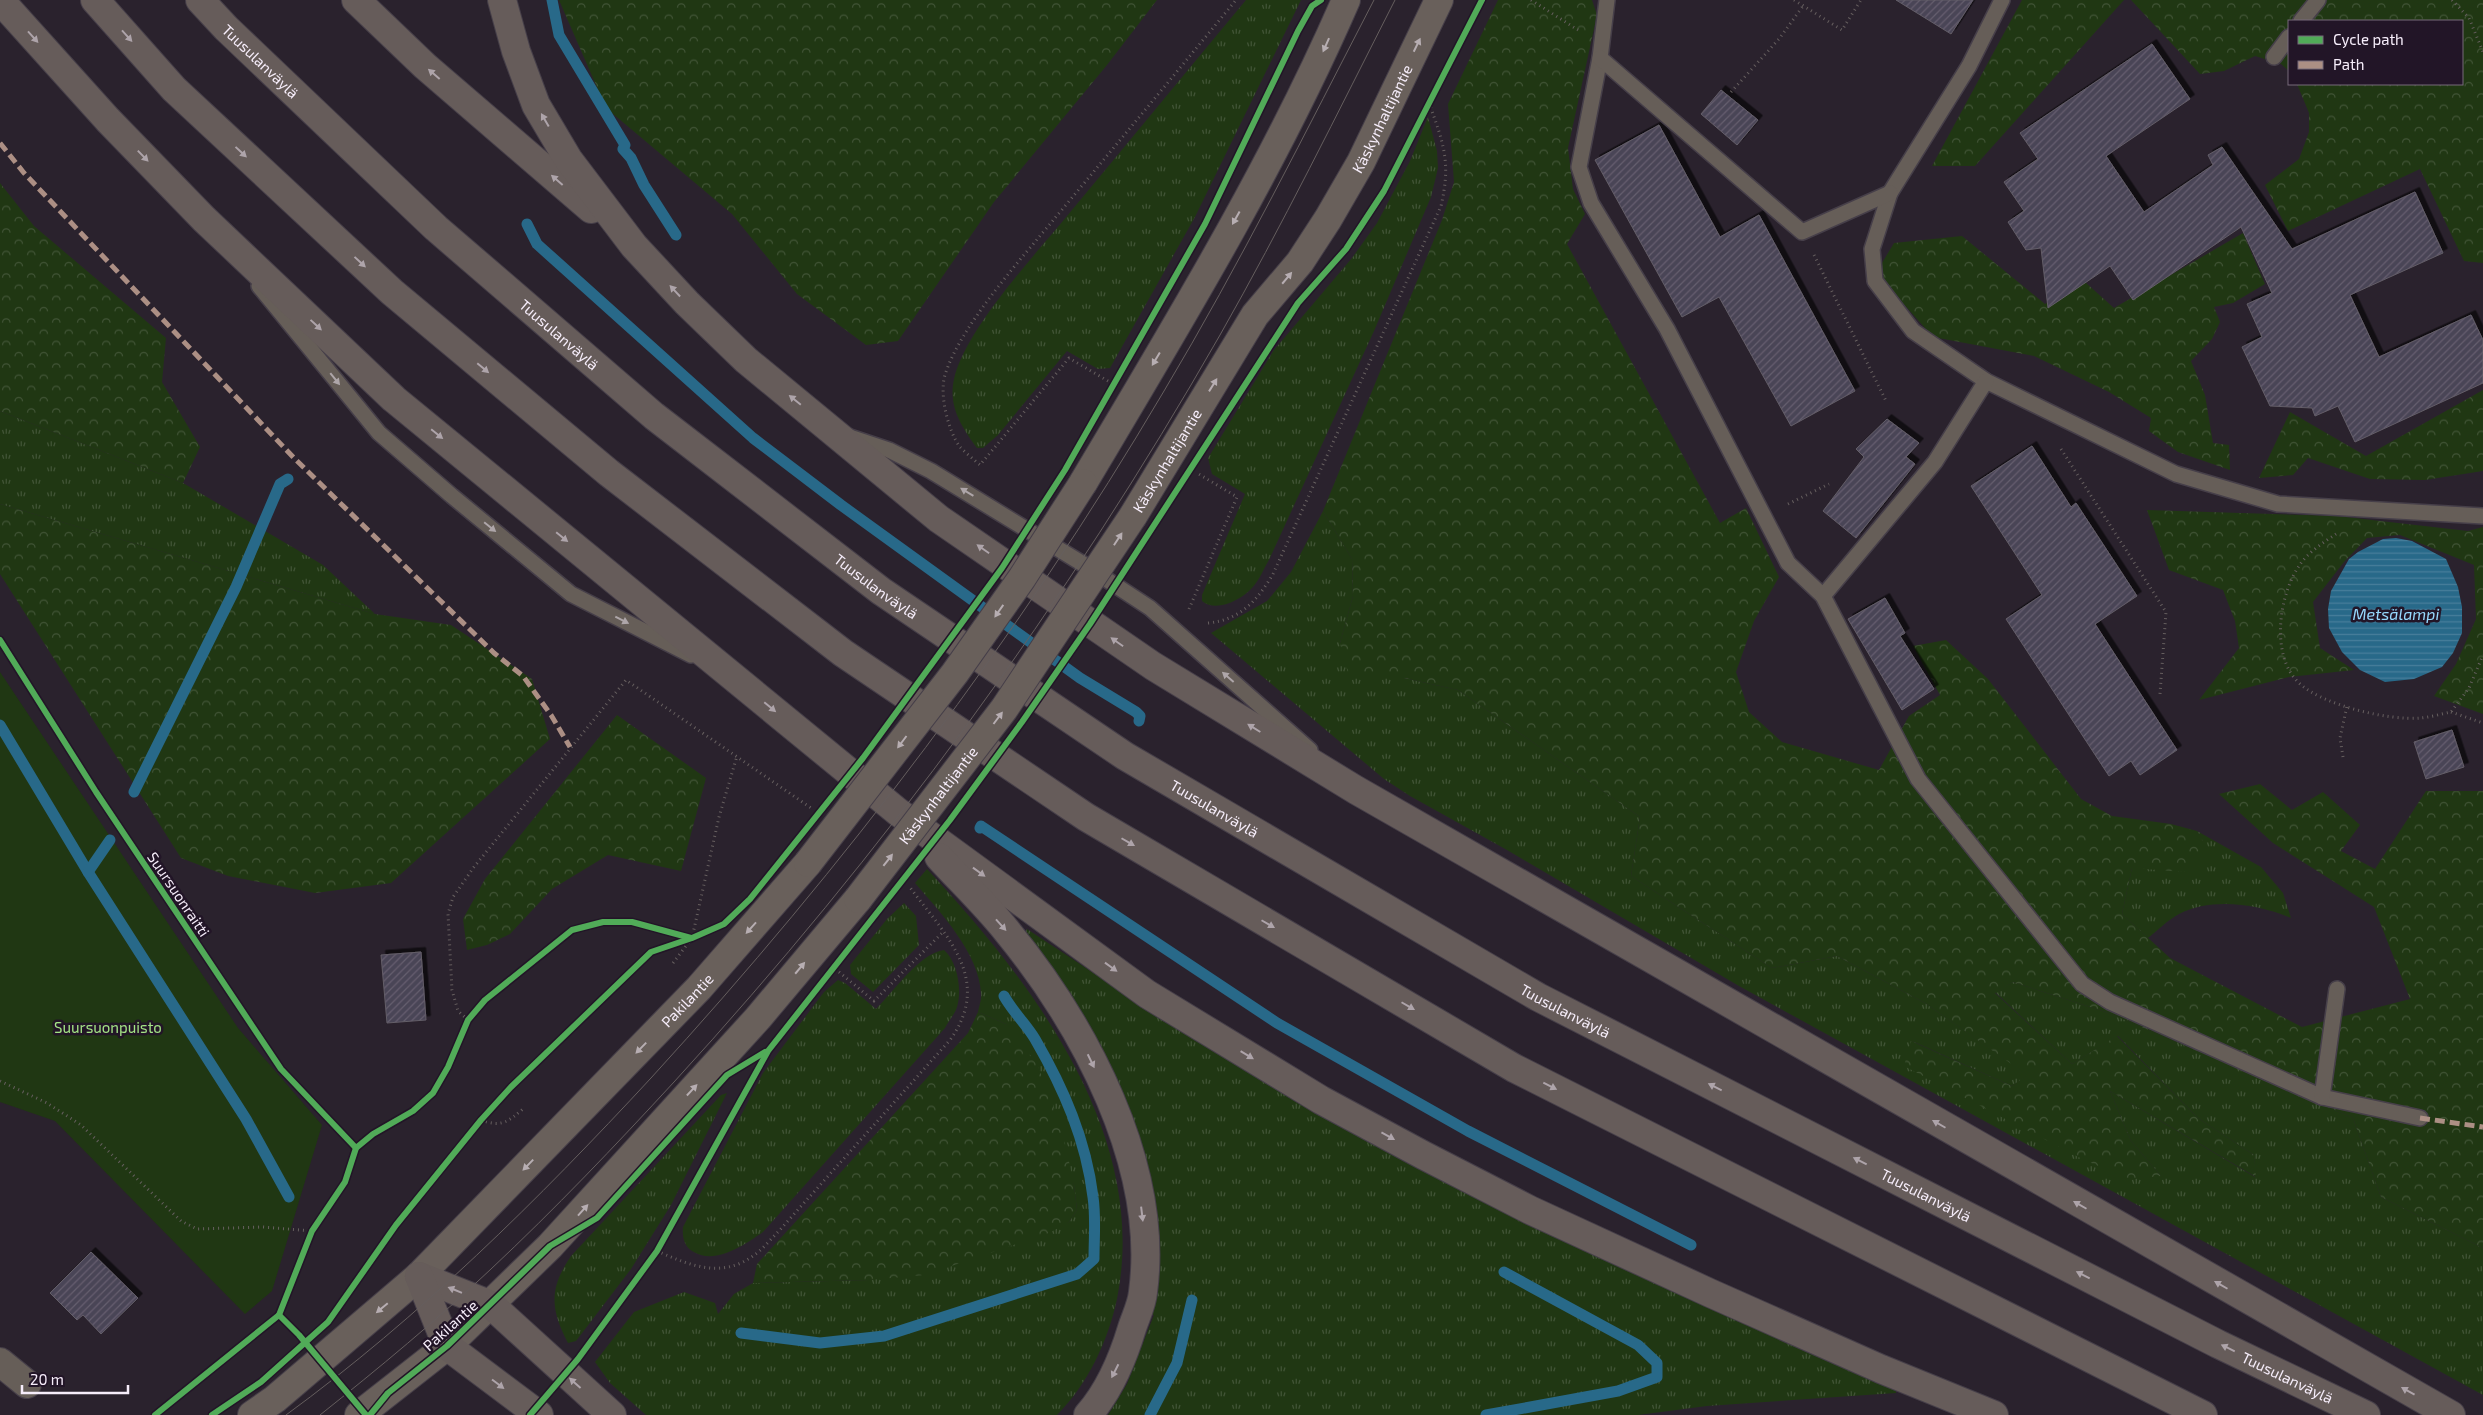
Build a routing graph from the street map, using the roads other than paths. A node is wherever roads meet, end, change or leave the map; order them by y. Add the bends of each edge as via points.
1 (0, 0) edge
2 (94, 0) edge
3 (200, 0) edge
4 (356, 0) edge
5 (502, 0) edge
6 (1346, 0) edge
7 (1439, 0) edge
8 (1607, 0) edge
9 (2002, 0) edge
10 (2318, 0) edge
11 (2302, 20) edge
12 (2288, 37) edge
13 (1601, 52) junction
14 (2274, 57) dead end
15 (1890, 193) junction
16 (204, 219) junction
17 (634, 246) junction
18 (1986, 382) junction
19 (833, 431) junction
20 (2483, 516) edge
21 (1823, 596) junction
22 (733, 676) junction
23 (1356, 790) junction
24 (898, 812) junction
25 (858, 899) joint
26 (2338, 989) dead end
27 (2322, 1097) junction
28 (2420, 1118) dead end
29 (419, 1276) junction
30 (491, 1305) junction
31 (447, 1346) junction
32 (0, 1362) edge
33 (27, 1384) dead end
34 (252, 1415) edge
35 (359, 1415) edge
36 (539, 1415) edge
37 (612, 1415) edge
38 (1088, 1415) edge
39 (1994, 1415) edge
40 (2203, 1415) edge
41 (2366, 1415) edge
42 (2451, 1415) edge

1 -> 16 highway via 108,120
2 -> 40 highway via 174,89 392,292 609,473 844,653 1086,817 1514,1068
41 -> 3 highway, Tuusulanväylä via 2218,1344 1538,997 1125,756 881,591 654,416 436,228
17 -> 4 highway via 425,66
17 -> 5 highway via 568,159 536,106
6 -> 29 main road, Pakilantie, bridge via 1260,175 1183,315 1083,483 955,673 808,863 699,988
25 -> 7 main road, Käskynhaltijantie, bridge via 1004,709 1133,516 1256,315 1300,262 1328,219 1361,162
8 - 13 lane
9 - 15 lane via 1969,66
10 - 11 lane
12 - 14 lane
13 - 15 lane via 1802,232
13 - 21 lane via 1579,167 1591,203 1667,329 1788,563
15 - 18 lane via 1872,249 1875,281 1912,332
16 -> 22 highway via 394,398
16 -> 22 lane via 386,440 571,594
19 -> 17 highway via 746,360
18 - 20 lane via 2176,474 2278,504
18 - 21 lane via 1935,462
23 -> 19 highway via 1120,644 939,519
23 -> 19 lane via 1150,608 931,470 889,450
21 - 27 lane via 1918,780 2082,984 2110,1002
22 -> 24 highway
42 -> 23 highway
24 -> 38 highway via 1006,930 1054,997 1088,1054 1121,1124 1140,1196 1146,1252 1143,1294 1126,1350 1099,1403
24 -> 39 highway via 1147,994 1321,1100 1539,1214 1881,1369
30 -> 25 main road, Pakilantie via 550,1246 758,1018
26 - 27 lane
27 - 28 lane
30 -> 29 highway
29 - 31 highway
29 -> 34 main road, Pakilantie
30 - 31 main road, Pakilantie
37 -> 30 highway
31 - 35 main road, Pakilantie
31 -> 36 highway
32 - 33 street

